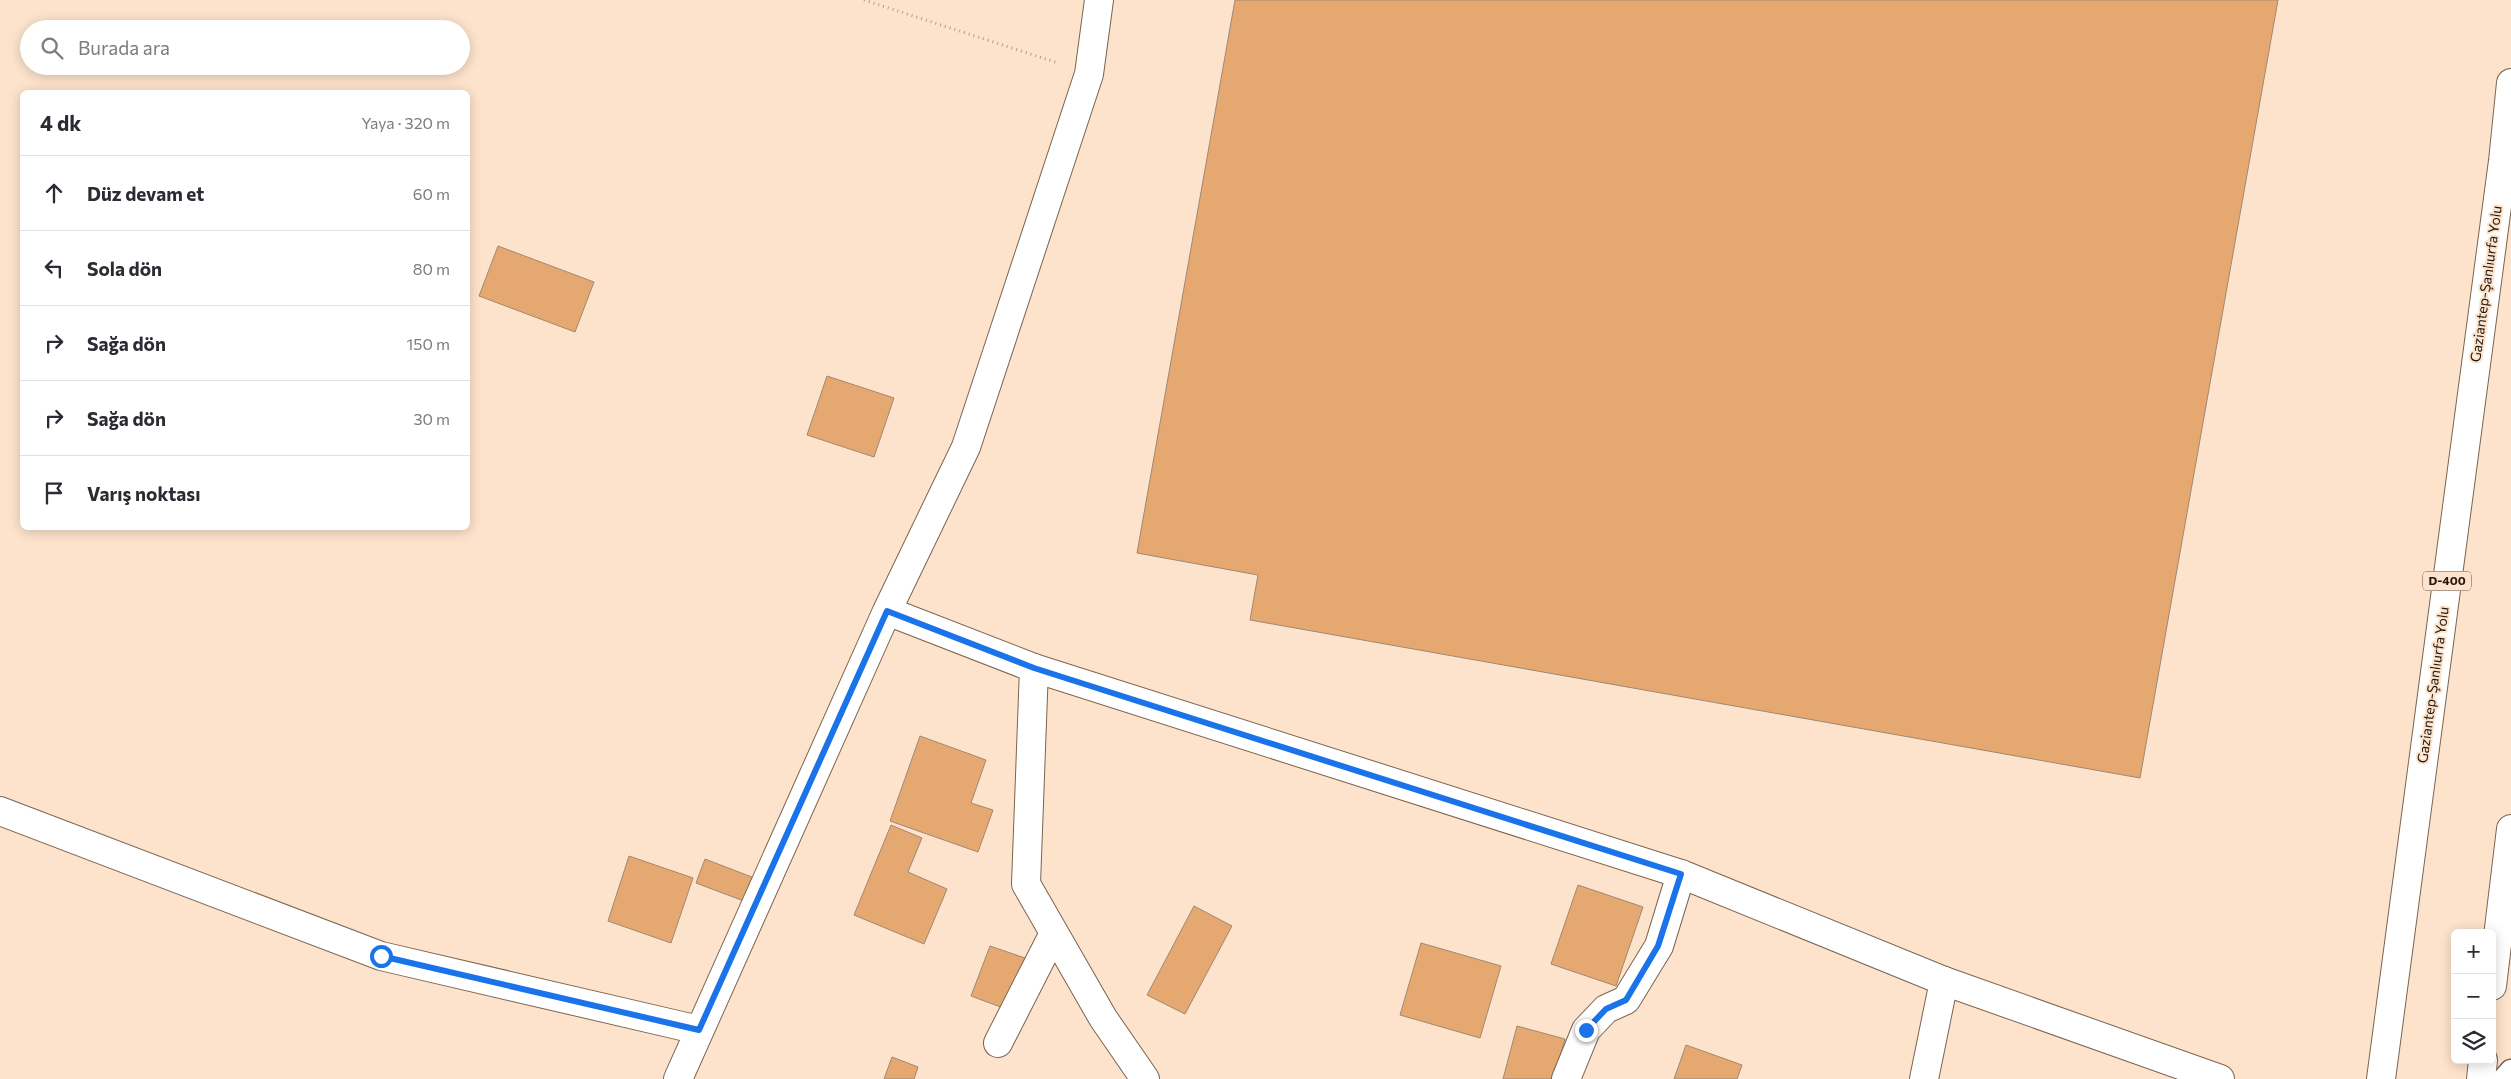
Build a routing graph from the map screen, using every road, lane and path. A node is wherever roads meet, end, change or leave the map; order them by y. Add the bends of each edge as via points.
1 (864, 0) edge
2 (1099, 0) edge
3 (1089, 74) junction
4 (2511, 83) edge
5 (887, 611) junction
6 (1034, 668) junction
7 (0, 811) edge
8 (2511, 828) edge
9 (1681, 874) junction
10 (1054, 933) junction
11 (2493, 974) edge
12 (1944, 981) junction
13 (699, 1030) junction
14 (998, 1043) dead end
15 (2483, 1064) edge
16 (2511, 1071) edge
17 (678, 1079) edge
18 (1145, 1079) edge
19 (1566, 1079) edge
20 (1924, 1079) edge
21 (2220, 1079) edge
22 (2381, 1079) edge
23 (2481, 1079) edge
24 (2504, 1079) edge

1 - 3 path
2 - 3 main road
3 - 5 main road via 966,447
4 - 22 main road, Gaziantep-Şanlıurfa Yolu / D-400
5 - 6 main road
5 - 13 main road
6 - 9 main road
6 - 10 main road via 1026,884
7 - 13 main road via 381,956
8 - 11 main road
9 - 12 main road
9 - 19 main road via 1658,946 1626,1000 1606,1009 1586,1030
10 - 14 main road
10 - 18 main road via 1103,1018
12 - 20 main road
12 - 21 main road
13 - 17 main road
15 - 23 main road
16 - 24 lane

